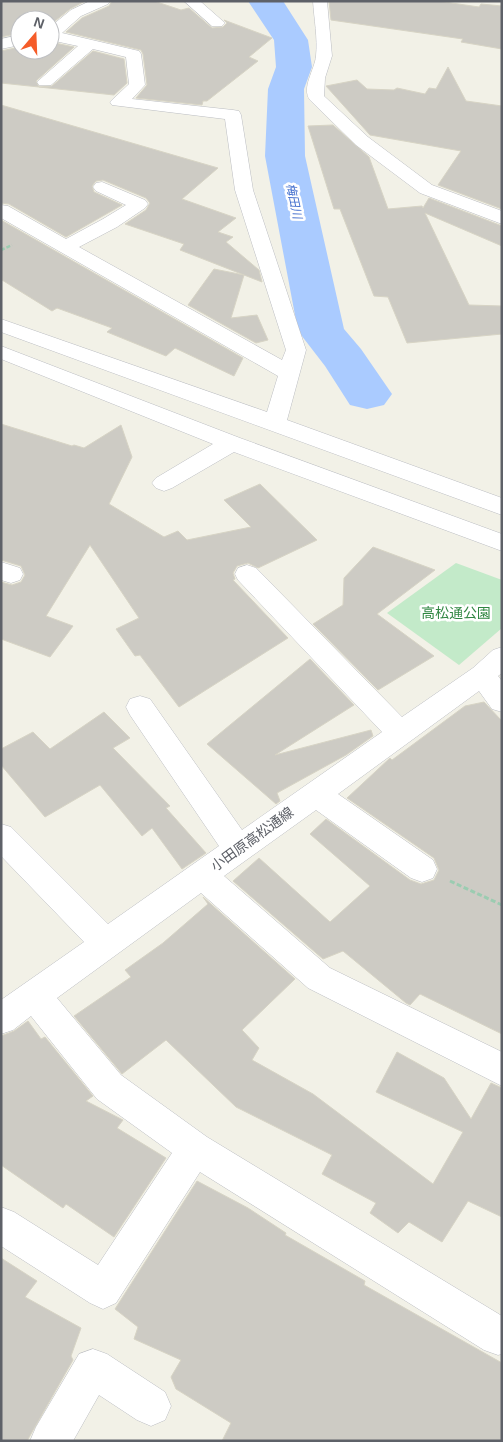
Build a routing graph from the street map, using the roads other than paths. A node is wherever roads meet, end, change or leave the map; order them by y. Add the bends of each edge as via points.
1 (102, 1) edge
2 (191, 1) edge
3 (320, 1) edge
4 (217, 23) dead end
5 (90, 44) junction
6 (45, 82) dead end
7 (102, 188) dead end
8 (1, 210) edge
9 (502, 218) edge
10 (66, 246) junction
11 (1, 325) edge
12 (1, 352) edge
13 (289, 373) junction
14 (275, 423) junction
15 (232, 443) junction
16 (164, 483) dead end
17 (502, 507) edge
18 (502, 543) edge
19 (247, 574) dead end
20 (492, 666) edge
21 (502, 702) edge
22 (140, 707) dead end
23 (400, 733) junction
24 (315, 793) junction
25 (1, 836) edge
26 (238, 849) junction
27 (422, 869) road end
28 (201, 875) junction
29 (106, 943) junction
30 (34, 995) junction
31 (1, 1019) edge
32 (502, 1070) edge
33 (195, 1149) junction
34 (1, 1225) edge
35 (498, 1336) dead end
36 (151, 1406) dead end
37 (50, 1441) edge

1 - 5 street via 76,13 50,35
2 - 4 street
3 - 9 street via 324,56 317,78 316,97 362,141 426,189
5 - 6 street
5 - 13 street via 133,54 137,85 118,102 232,115 244,190 296,350
7 - 10 street via 139,204
8 - 10 street
10 - 13 street
11 - 14 street
12 - 15 street
13 - 14 street
14 - 17 street
15 - 16 street
15 - 18 street
19 - 23 street
20 - 21 street
20 - 23 street, 小田原高松通線
22 - 26 street
23 - 24 street, 小田原高松通線
24 - 26 street, 小田原高松通線
24 - 27 street
25 - 29 street
26 - 28 street, 小田原高松通線
28 - 29 street, 小田原高松通線
28 - 32 street via 319,978
29 - 30 street, 小田原高松通線
30 - 31 street, 小田原高松通線
30 - 33 street via 108,1087
33 - 34 street via 103,1290
33 - 35 street
36 - 37 street via 93,1368

